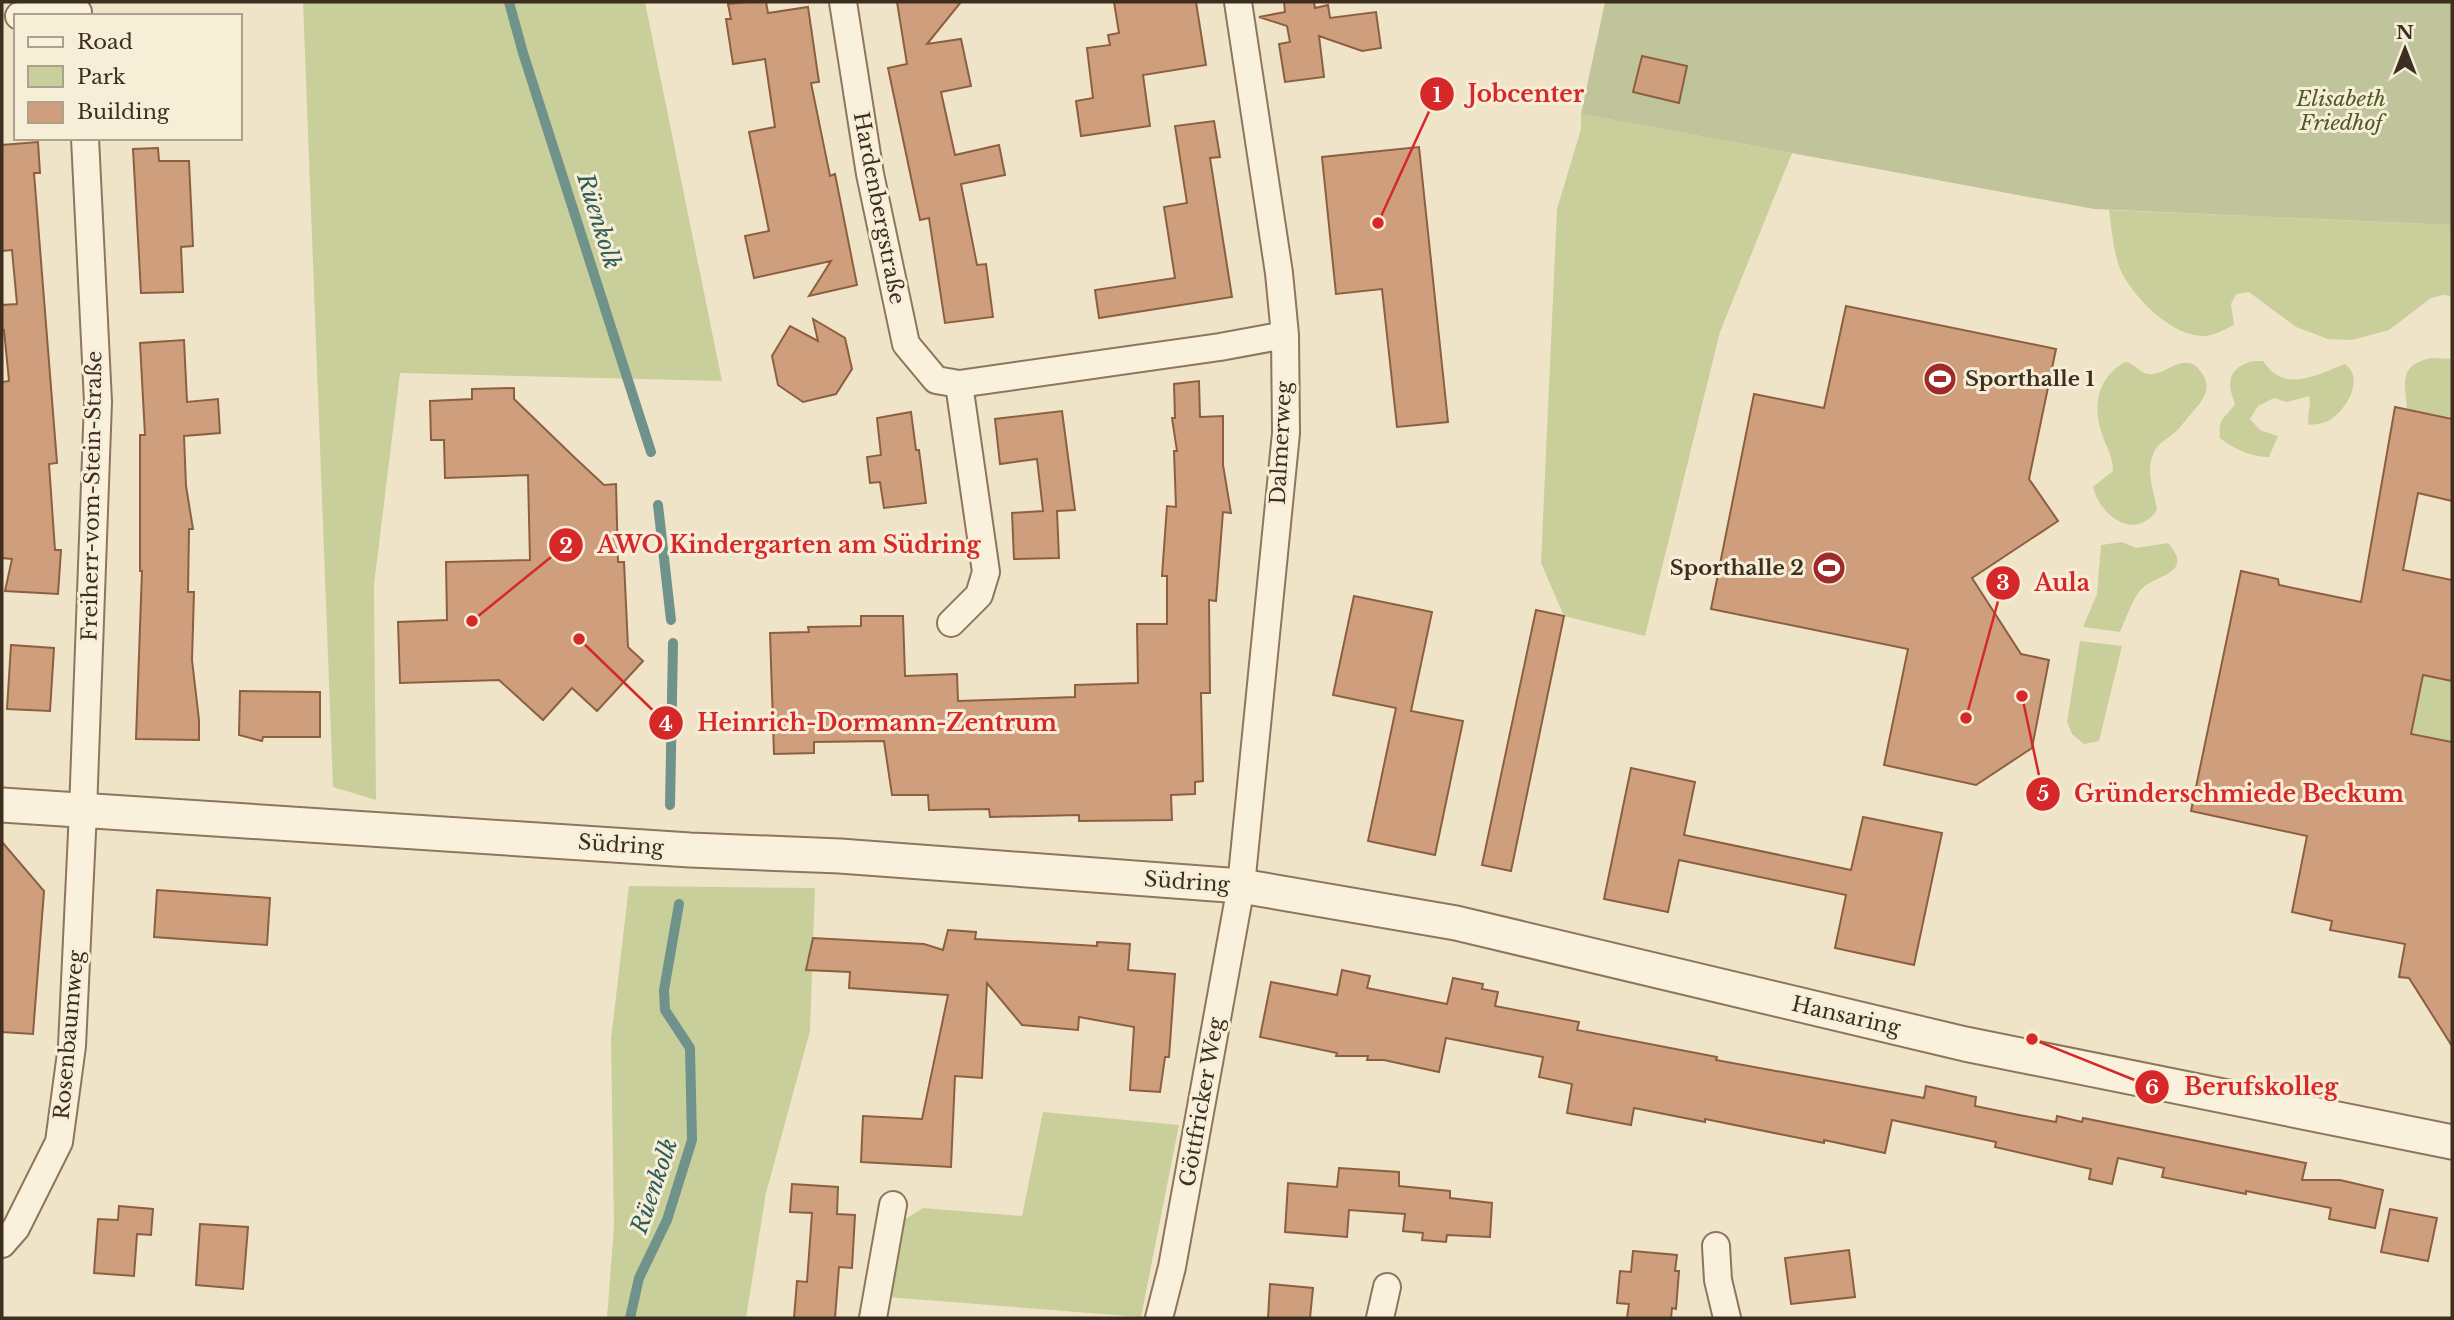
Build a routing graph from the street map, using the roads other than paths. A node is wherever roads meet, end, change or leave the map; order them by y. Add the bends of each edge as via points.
1 (844, 2) edge
2 (1238, 2) edge
3 (78, 10) edge
4 (38, 14) edge
5 (85, 140) edge
6 (1285, 335) junction
7 (947, 382) junction
8 (951, 623) dead end
9 (2, 805) edge
10 (83, 811) junction
11 (1241, 886) junction
12 (2452, 1142) edge
13 (892, 1205) dead end
14 (2, 1244) edge
15 (1716, 1246) dead end
16 (1387, 1287) dead end
17 (873, 1318) edge
18 (1160, 1318) edge
19 (1380, 1318) edge
20 (1727, 1318) edge

1 - 7 street, Hardenbergstraße via 870,174 906,344
2 - 6 street, Dalmerweg
3 - 4 street
5 - 10 street, Freiherr-vom-Stein-Straße via 98,402
6 - 7 street
6 - 11 street, Dalmerweg via 1286,433
7 - 8 street via 986,572 979,595
9 - 10 street, Südring
10 - 11 street, Südring via 840,856
10 - 14 street, Rosenbaumweg via 72,1046 59,1142 16,1228
11 - 12 street, Hansaring via 1456,923 1965,1044
11 - 18 street, Göttfricker Weg
13 - 17 street
15 - 20 street
16 - 19 street

